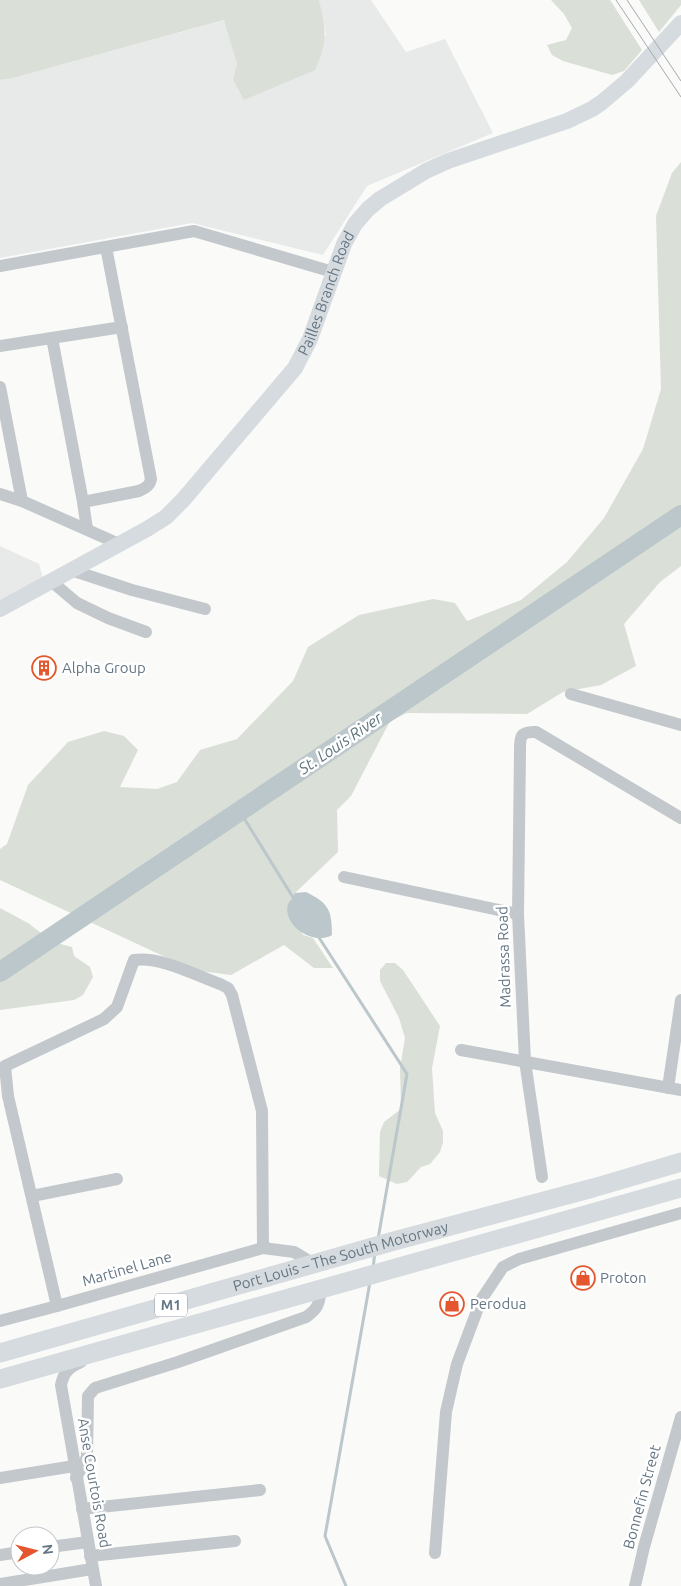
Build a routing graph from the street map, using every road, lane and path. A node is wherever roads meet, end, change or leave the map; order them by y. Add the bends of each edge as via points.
1 (678, 26) edge
2 (106, 246) junction
3 (0, 266) edge
4 (333, 272) junction
5 (122, 327) junction
6 (52, 338) junction
7 (0, 346) edge
8 (0, 387) edge
9 (0, 494) edge
10 (22, 501) junction
11 (83, 502) junction
12 (87, 529) junction
13 (119, 544) junction
14 (71, 570) junction
15 (51, 581) junction
16 (0, 609) edge
17 (205, 609) dead end
18 (146, 632) dead end
19 (571, 694) dead end
20 (681, 725) edge
21 (681, 818) edge
22 (344, 877) dead end
23 (518, 914) junction
24 (681, 1000) edge
25 (461, 1050) dead end
26 (525, 1061) junction
27 (2, 1067) edge
28 (675, 1089) edge
29 (681, 1162) edge
30 (542, 1177) dead end
31 (117, 1179) dead end
32 (681, 1188) edge
33 (32, 1196) junction
34 (681, 1213) edge
35 (263, 1248) junction
36 (314, 1264) junction
37 (321, 1289) junction
38 (57, 1306) junction
39 (0, 1320) edge
40 (117, 1346) junction
41 (0, 1353) edge
42 (24, 1372) junction
43 (0, 1379) edge
44 (61, 1385) junction
45 (681, 1417) edge
46 (75, 1472) junction
47 (0, 1478) edge
48 (260, 1490) dead end
49 (82, 1510) junction
50 (235, 1541) dead end
51 (88, 1542) junction
52 (60, 1546) edge
53 (435, 1553) dead end
54 (90, 1556) junction
55 (92, 1569) junction
56 (0, 1584) edge
57 (96, 1586) edge
58 (635, 1586) edge

1 - 4 main road, Pailles Branch Road via 637,70 601,103 580,116 448,161 380,199 355,224
2 - 3 street
2 - 4 street via 194,232
2 - 5 street
4 - 13 main road, Pailles Branch Road via 310,339 295,368 166,517
5 - 6 street
5 - 11 street via 150,483 139,491
6 - 7 street
6 - 11 street
8 - 10 street
9 - 10 street
10 - 12 street
11 - 12 street
12 - 13 street
13 - 14 main road, Pailles Branch Road
14 - 15 main road, Pailles Branch Road
14 - 17 street
15 - 16 main road, Pailles Branch Road
15 - 18 street via 77,603
19 - 20 street
21 - 23 street, Madrassa Road via 536,732 527,731 520,740
22 - 23 street
23 - 26 street, Madrassa Road
24 - 28 street
25 - 26 street
26 - 28 street
26 - 30 street, Madrassa Road
27 - 33 street
27 - 35 street via 104,1019 117,1007 134,960 157,961 228,988 262,1111
29 - 36 highway, Port Louis – The South Motorway / M1
31 - 33 street
32 - 37 highway, Port Louis – The South Motorway / M1
33 - 38 street
34 - 53 street via 519,1259 503,1267 495,1277 481,1300 457,1364 446,1412
35 - 36 street via 294,1252
35 - 38 street, Martinel Lane
36 - 41 highway, Port Louis – The South Motorway / M1
37 - 40 highway, Port Louis – The South Motorway / M1
37 - 46 street via 315,1311 306,1317 95,1388 88,1396 87,1457
38 - 39 street, Martinel Lane
40 - 42 highway, Port Louis – The South Motorway / M1
40 - 44 street via 71,1367 63,1375
42 - 43 highway, Port Louis – The South Motorway / M1
42 - 44 street via 50,1373
44 - 46 street, Anse Courtois Road
45 - 58 street, Bonnefin Street
46 - 47 street
46 - 49 street, Anse Courtois Road
48 - 49 street
49 - 51 street, Anse Courtois Road
50 - 54 street
51 - 52 street
51 - 54 street, Anse Courtois Road
54 - 55 street, Anse Courtois Road
55 - 56 street
55 - 57 street, Anse Courtois Road

